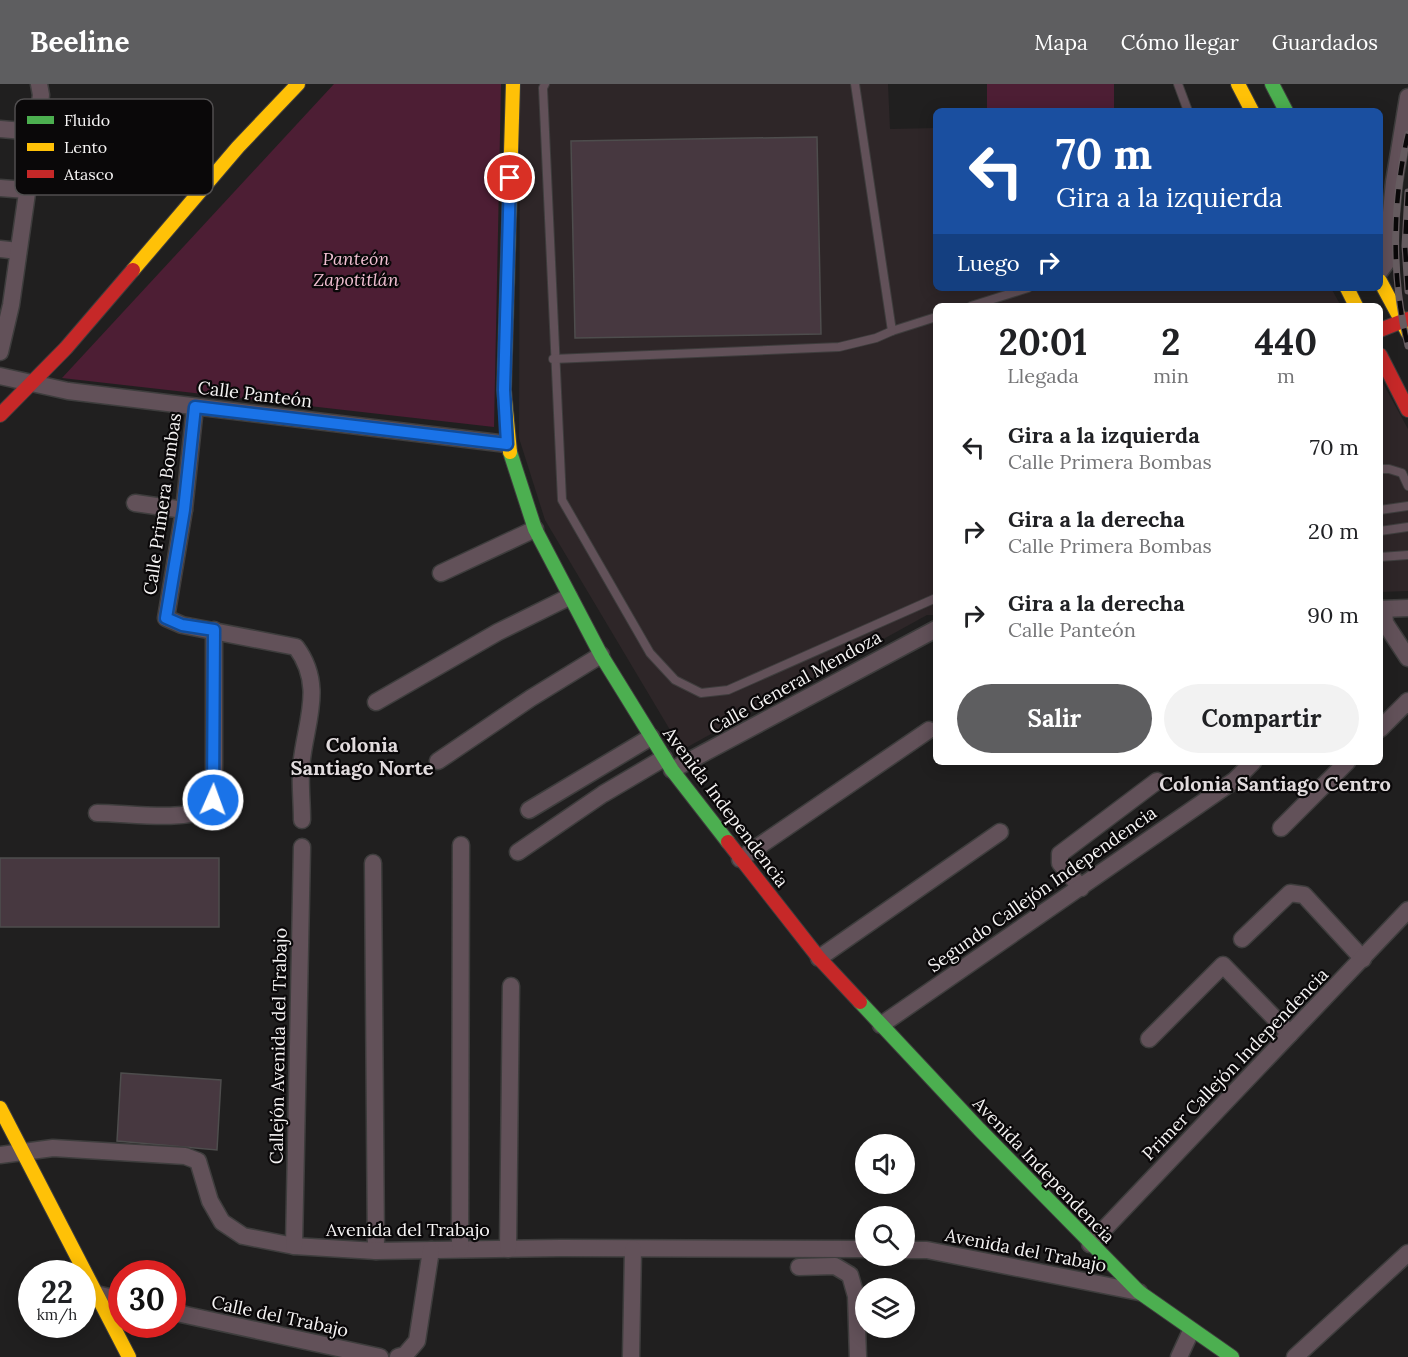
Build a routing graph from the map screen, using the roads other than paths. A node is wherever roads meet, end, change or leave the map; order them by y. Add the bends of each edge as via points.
1 (39, 84) edge
2 (298, 84) edge
3 (513, 84) edge
4 (545, 84) edge
5 (851, 84) edge
6 (855, 84) edge
7 (1178, 84) edge
8 (1238, 84) edge
9 (1272, 84) edge
10 (1408, 97) edge
11 (40, 99) edge
12 (1187, 108) edge
13 (1250, 108) edge
14 (1284, 108) edge
15 (1405, 117) edge
16 (0, 129) edge
17 (15, 130) edge
18 (213, 176) edge
19 (0, 188) edge
20 (15, 189) edge
21 (25, 195) edge
22 (197, 195) edge
23 (0, 249) edge
24 (18, 251) junction
25 (1383, 267) edge
26 (1383, 286) edge
27 (1018, 291) edge
28 (980, 303) edge
29 (5, 304) edge
30 (933, 318) edge
31 (1404, 320) edge
32 (1383, 329) edge
33 (892, 331) junction
34 (1408, 333) edge
35 (0, 352) edge
36 (553, 359) junction
37 (1383, 361) edge
38 (0, 376) edge
39 (29, 384) junction
40 (195, 407) junction
41 (1408, 410) edge
42 (0, 415) edge
43 (507, 444) junction
44 (1383, 469) edge
45 (1408, 486) edge
46 (135, 503) dead end
47 (1408, 506) edge
48 (184, 510) junction
49 (1383, 510) edge
50 (1408, 527) edge
51 (535, 529) junction
52 (1383, 531) edge
53 (1408, 555) edge
54 (1383, 557) edge
55 (441, 573) dead end
56 (569, 597) junction
57 (933, 599) edge
58 (1408, 608) edge
59 (1383, 617) edge
60 (1383, 619) edge
61 (214, 630) junction
62 (933, 631) edge
63 (602, 655) junction
64 (1408, 658) edge
65 (1408, 701) edge
66 (375, 702) dead end
67 (1383, 726) edge
68 (928, 730) dead end
69 (651, 737) junction
70 (438, 761) dead end
71 (668, 764) junction
72 (1250, 765) edge
73 (1344, 765) edge
74 (1157, 781) dead end
75 (529, 810) dead end
76 (97, 813) dead end
77 (302, 820) dead end
78 (1281, 828) dead end
79 (1000, 832) dead end
80 (461, 845) dead end
81 (302, 847) dead end
82 (518, 852) dead end
83 (740, 859) junction
84 (373, 863) dead end
85 (1081, 888) junction
86 (1408, 910) edge
87 (1242, 939) dead end
88 (819, 958) junction
89 (1363, 959) junction
90 (511, 986) dead end
91 (881, 1025) junction
92 (1290, 1034) junction
93 (1149, 1039) dead end
94 (0, 1108) edge
95 (23, 1152) junction
96 (0, 1155) edge
97 (1090, 1244) junction
98 (294, 1246) junction
99 (508, 1249) junction
100 (855, 1249) edge
101 (431, 1250) junction
102 (460, 1250) junction
103 (633, 1250) junction
104 (915, 1250) edge
105 (376, 1251) junction
106 (1408, 1253) edge
107 (79, 1260) edge
108 (799, 1267) dead end
109 (1139, 1292) junction
110 (96, 1294) joint
111 (108, 1297) edge
112 (186, 1315) edge
113 (1191, 1331) junction
114 (126, 1354) edge
115 (380, 1357) edge
116 (398, 1357) edge
117 (631, 1357) edge
118 (858, 1357) edge
119 (1179, 1357) edge
120 (1232, 1357) edge
121 (1295, 1357) edge

1 - 11 street
2 - 18 street
3 - 43 street, Avenida Independencia via 504,390
4 - 36 lane
5 - 6 lane
6 - 33 lane
7 - 12 lane
8 - 13 street
9 - 14 street
10 - 15 street
15 - 25 street
16 - 17 street
19 - 20 street
21 - 24 street
22 - 39 street via 66,348
23 - 24 street
24 - 29 street
26 - 31 street
27 - 28 lane
29 - 35 street
30 - 33 lane
31 - 32 street
31 - 34 street
33 - 36 lane via 838,347
36 - 57 lane via 562,500 650,653 675,680 701,693 728,690
37 - 41 street
38 - 39 street, Calle Panteón
39 - 40 street, Calle Panteón
39 - 42 street
40 - 43 street, Calle Panteón
40 - 48 street, Calle Primera Bombas
43 - 51 street, Avenida Independencia
44 - 45 lane via 1402,473
46 - 48 street
47 - 49 lane
48 - 61 street, Calle Primera Bombas via 166,618
50 - 52 lane
51 - 55 street
51 - 56 street, Avenida Independencia
53 - 54 lane
56 - 63 street, Avenida Independencia
56 - 66 street via 498,632
58 - 59 street
60 - 64 street
61 - 76 street via 214,792 210,808 185,815
61 - 77 street, Calle Primera Bombas via 296,647 305,658 312,694 311,722 301,766
62 - 71 street, Calle General Mendoza
63 - 69 street, Avenida Independencia
63 - 70 street
65 - 67 street
68 - 83 street
69 - 71 street, Avenida Independencia
69 - 75 street
71 - 82 street, Calle General Mendoza via 603,794
71 - 83 street, Avenida Independencia
72 - 85 street, Segundo Callejón Independencia via 1235,780
73 - 78 street
74 - 85 street via 1060,854 1060,863
79 - 88 street
80 - 102 street
81 - 98 street, Callejón Avenida del Trabajo
83 - 88 street, Avenida Independencia
84 - 105 street
85 - 91 street, Segundo Callejón Independencia
86 - 89 street, Primer Callejón Independencia
87 - 89 street via 1290,893 1296,893 1304,895
88 - 91 street, Avenida Independencia
89 - 92 street, Primer Callejón Independencia
90 - 99 street
91 - 97 street, Avenida Independencia
92 - 93 street via 1223,965
92 - 97 street, Primer Callejón Independencia
94 - 95 street
95 - 96 street, Avenida del Trabajo
95 - 98 street, Avenida del Trabajo via 53,1148 185,1156 198,1161 210,1202 222,1222 243,1236
95 - 107 street
97 - 109 street, Avenida Independencia
98 - 105 street, Avenida del Trabajo
99 - 102 street, Avenida del Trabajo
99 - 103 street, Avenida del Trabajo
100 - 103 street, Avenida del Trabajo
101 - 102 street, Avenida del Trabajo
101 - 105 street, Avenida del Trabajo
101 - 116 street via 417,1341
103 - 117 street
104 - 109 street, Avenida del Trabajo
106 - 121 street
108 - 118 street via 835,1266 850,1275 856,1296
109 - 113 street, Avenida Independencia
110 - 111 street
110 - 114 street
112 - 115 street, Calle del Trabajo
113 - 119 street
113 - 120 street, Avenida Independencia

